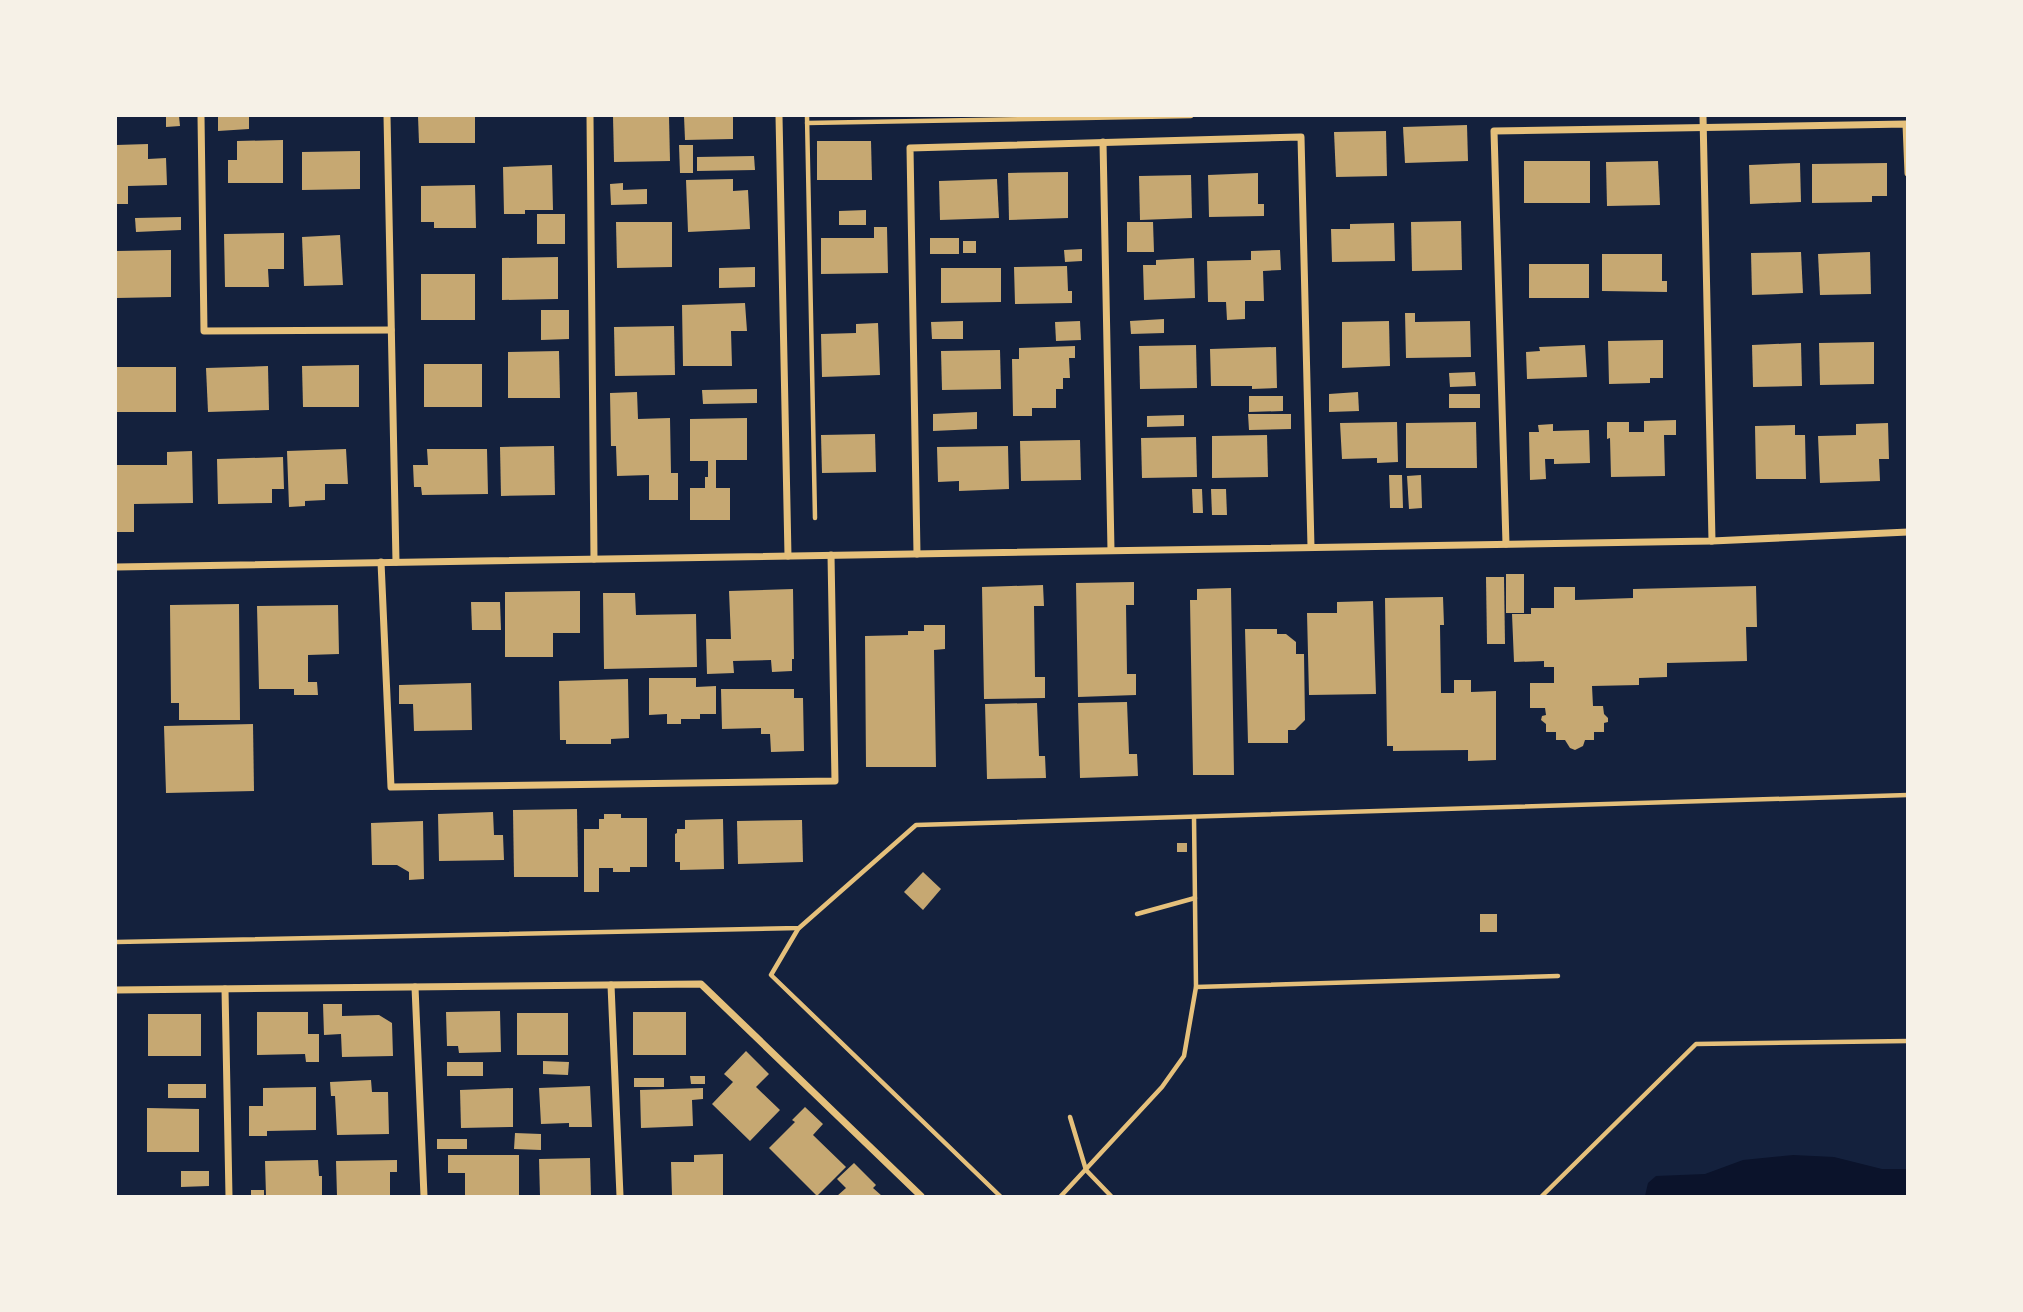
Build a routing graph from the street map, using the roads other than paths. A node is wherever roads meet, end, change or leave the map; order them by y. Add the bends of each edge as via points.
1 (201, 116) edge
2 (387, 116) edge
3 (590, 116) edge
4 (779, 116) edge
5 (1703, 116) edge
6 (1704, 127) junction
7 (1103, 142) junction
8 (1908, 173) edge
9 (391, 330) junction
10 (1908, 532) edge
11 (1712, 541) junction
12 (1506, 544) junction
13 (1311, 547) junction
14 (1111, 550) junction
15 (917, 554) junction
16 (831, 555) junction
17 (788, 556) junction
18 (594, 559) junction
19 (382, 562) junction
20 (396, 562) junction
21 (116, 567) edge
22 (611, 985) junction
23 (415, 987) junction
24 (225, 989) junction
25 (116, 990) edge
26 (229, 1196) edge
27 (424, 1196) edge
28 (620, 1196) edge
29 (921, 1196) edge

1 - 9 street via 204,331
2 - 9 street
3 - 18 street
4 - 17 street
5 - 6 street
6 - 8 street via 1906,124
6 - 11 street
6 - 12 street via 1494,131
7 - 13 street via 1301,137
7 - 14 street
7 - 15 street via 910,148
9 - 20 street
10 - 11 street
11 - 12 street
12 - 13 street
13 - 14 street
14 - 15 street
15 - 16 street
16 - 17 street
16 - 19 street via 835,781 391,787
17 - 18 street
18 - 20 street
19 - 20 street
19 - 21 street
22 - 23 street
22 - 28 street
22 - 29 street via 701,984
23 - 24 street
23 - 27 street
24 - 25 street
24 - 26 street

